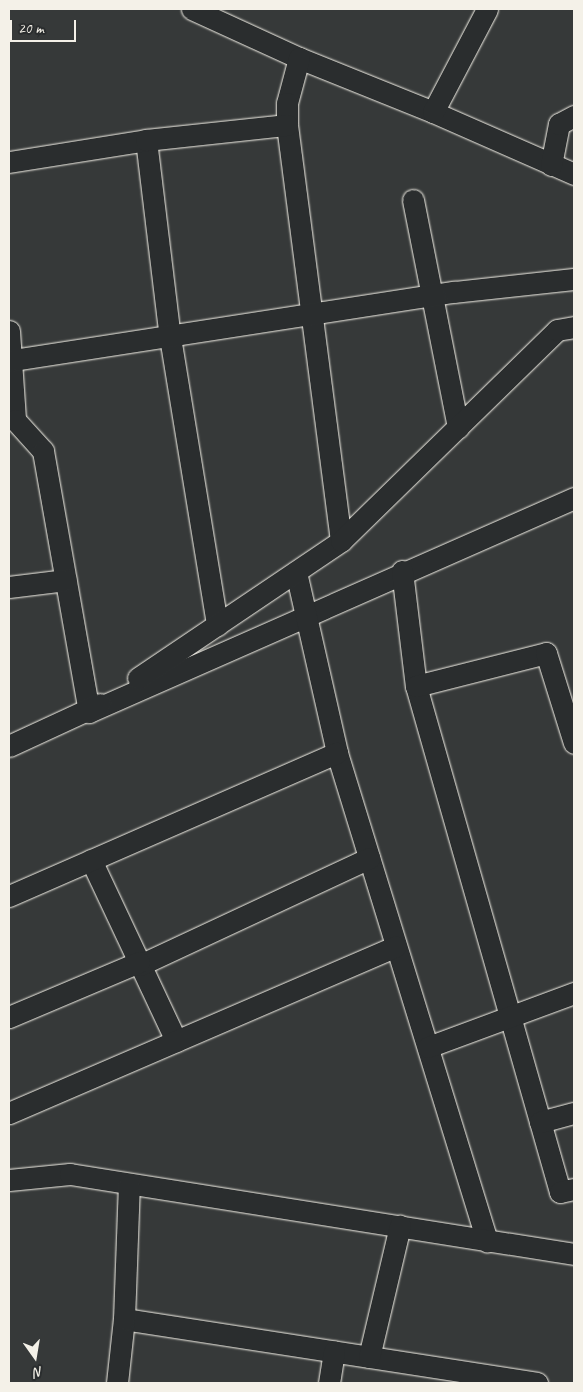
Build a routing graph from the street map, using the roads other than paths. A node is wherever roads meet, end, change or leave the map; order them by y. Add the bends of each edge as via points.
1 (192, 9) edge
2 (487, 9) edge
3 (299, 58) junction
4 (433, 112) junction
5 (574, 116) edge
6 (286, 125) junction
7 (146, 140) junction
8 (9, 162) edge
9 (551, 165) junction
10 (574, 174) edge
11 (413, 200) dead end
12 (574, 279) edge
13 (431, 296) junction
14 (309, 315) junction
15 (574, 327) edge
16 (9, 331) edge
17 (170, 337) junction
18 (13, 360) junction
19 (12, 420) edge
20 (458, 428) junction
21 (574, 498) edge
22 (341, 541) junction
23 (402, 571) junction
24 (296, 572) junction
25 (66, 580) junction
26 (9, 587) edge
27 (305, 614) junction
28 (217, 625) junction
29 (416, 686) junction
30 (89, 712) junction
31 (574, 743) edge
32 (9, 746) edge
33 (337, 752) junction
34 (369, 858) junction
35 (91, 860) junction
36 (9, 896) edge
37 (396, 946) junction
38 (139, 964) junction
39 (574, 993) edge
40 (9, 1017) edge
41 (510, 1017) junction
42 (176, 1041) junction
43 (428, 1048) junction
44 (9, 1113) edge
45 (574, 1114) edge
46 (540, 1122) junction
47 (9, 1180) edge
48 (129, 1184) junction
49 (574, 1189) edge
50 (400, 1226) junction
51 (487, 1240) junction
52 (574, 1254) edge
53 (124, 1319) junction
54 (334, 1351) junction
55 (369, 1357) junction
56 (117, 1383) edge
57 (329, 1383) edge
58 (537, 1383) edge

1 - 3 street
2 - 4 street
3 - 4 street
3 - 6 street via 287,103
4 - 9 street
5 - 9 street via 559,124
6 - 7 street
6 - 14 street via 302,227
7 - 8 street
7 - 17 street
9 - 10 street
11 - 13 street
12 - 13 street
13 - 14 street
13 - 20 street
14 - 17 street
14 - 22 street
15 - 20 street via 557,330
16 - 18 street
17 - 18 street
17 - 28 street
18 - 19 street
19 - 25 street via 43,450
20 - 22 street
21 - 23 street
22 - 24 street
23 - 27 street
23 - 29 street
24 - 27 street
24 - 28 street
25 - 26 street
25 - 30 street
27 - 30 street
27 - 33 street
28 - 30 street
29 - 31 street via 546,653
29 - 41 street
30 - 32 street
33 - 34 street
33 - 35 street
34 - 37 street
34 - 38 street
35 - 36 street
35 - 38 street
37 - 42 street
37 - 43 street
38 - 40 street
38 - 42 street
39 - 41 street
41 - 43 street
41 - 46 street
42 - 44 street
43 - 51 street
45 - 46 street
46 - 49 street via 560,1192
47 - 48 street via 70,1174
48 - 50 street
48 - 53 street
50 - 51 street
50 - 55 street
51 - 52 street
53 - 54 street
53 - 56 street
54 - 55 street
54 - 57 street
55 - 58 street

